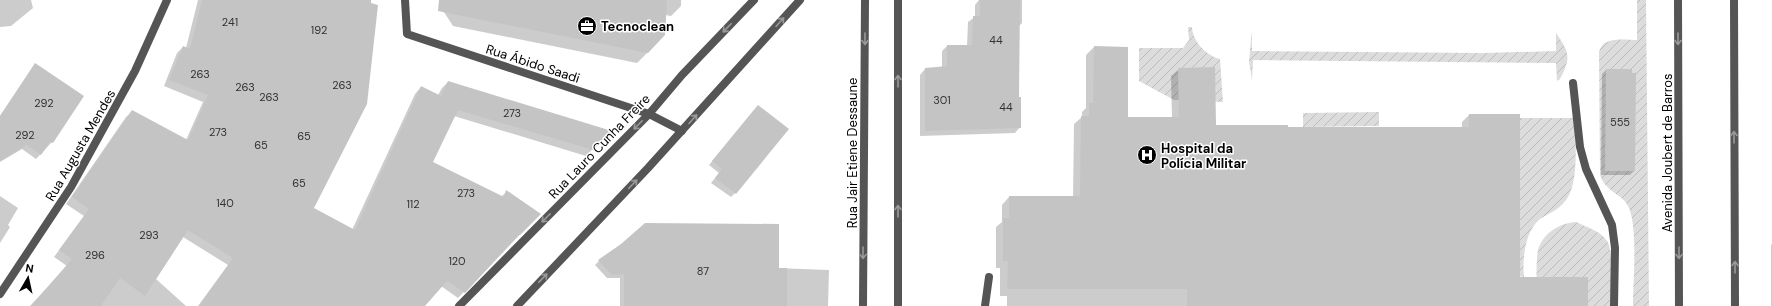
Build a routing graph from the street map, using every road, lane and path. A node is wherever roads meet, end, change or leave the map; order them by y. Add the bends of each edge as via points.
1 (167, 0) edge
2 (405, 0) edge
3 (754, 0) edge
4 (800, 0) edge
5 (865, 0) edge
6 (898, 0) edge
7 (1678, 0) edge
8 (1734, 0) edge
9 (1573, 83) dead end
10 (649, 114) junction
11 (682, 131) junction
12 (989, 277) dead end
13 (0, 294) edge
14 (459, 306) edge
15 (517, 306) edge
16 (863, 306) edge
17 (898, 306) edge
18 (985, 306) edge
19 (1614, 306) edge
20 (1679, 306) edge
21 (1735, 306) edge

1 - 13 street, Rua Augusta Mendes via 135,71 72,187
2 - 10 street, Rua Ábido Saadi via 407,34
3 -> 10 street, Rua Lauro Cunha Freire via 682,75
11 -> 4 street
5 -> 16 street, Rua Jair Etiene Dessaune
17 -> 6 street
7 -> 20 street, Avenida Joubert de Barros
21 -> 8 street
9 - 19 street via 1580,147 1586,169 1612,225 1615,248
10 - 11 street, Rua Ábido Saadi
10 -> 14 street, Rua Lauro Cunha Freire
15 -> 11 street
12 - 18 street

